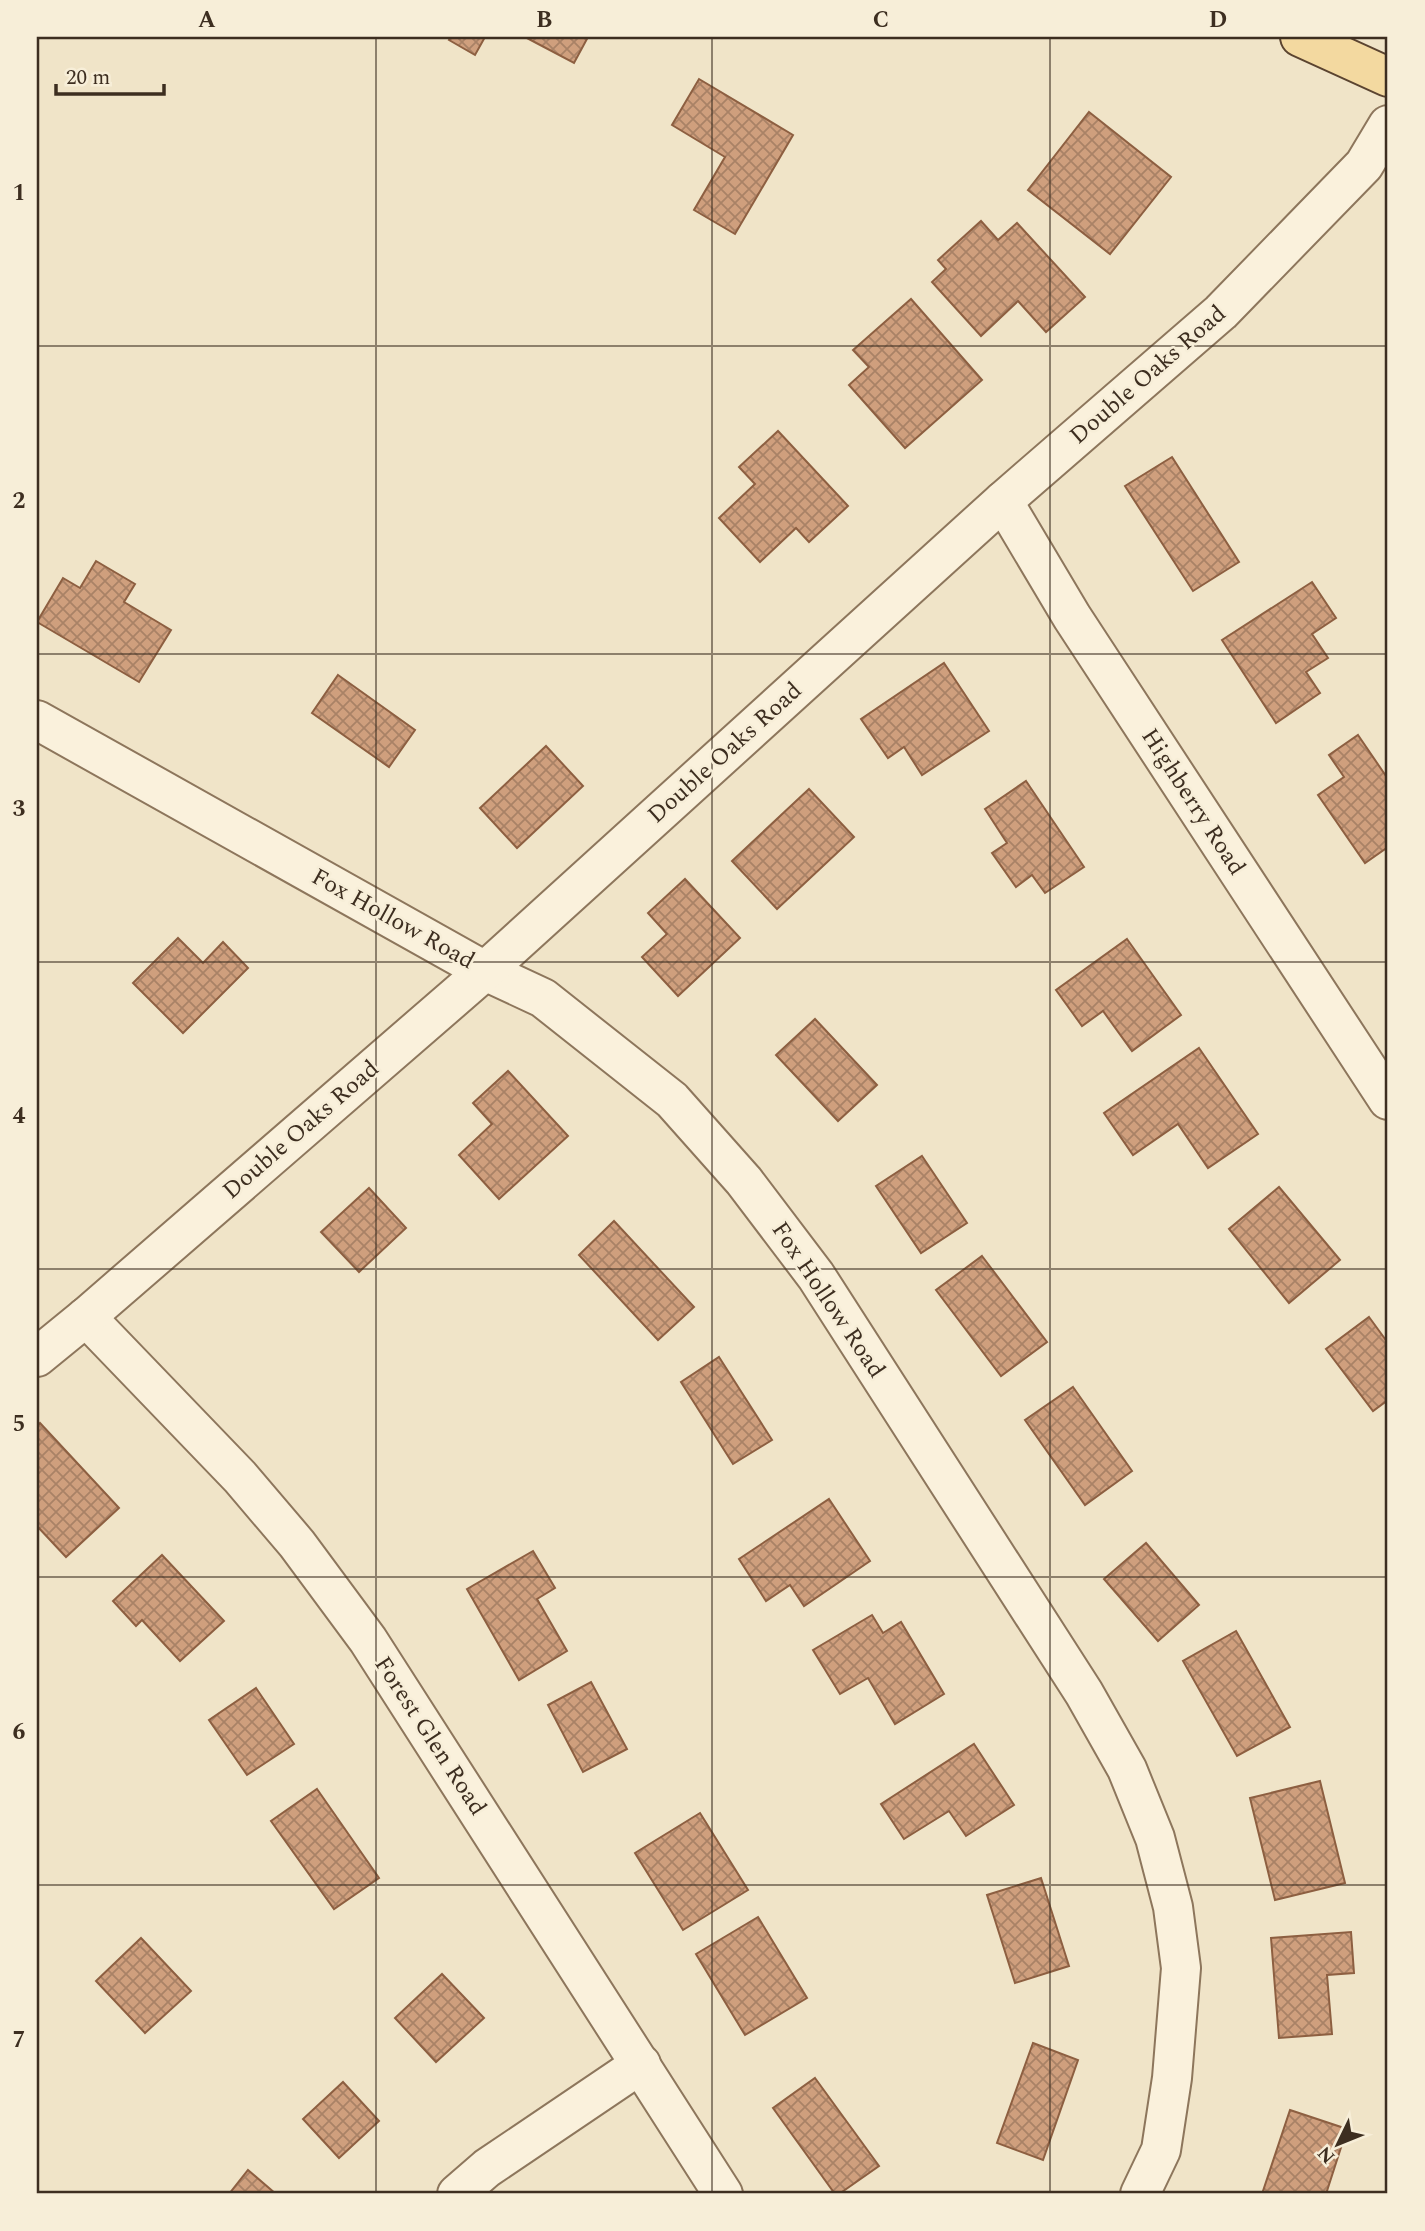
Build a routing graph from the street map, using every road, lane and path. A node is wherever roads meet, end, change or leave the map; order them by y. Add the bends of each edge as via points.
1 (1300, 37) edge
2 (1388, 77) edge
3 (1388, 125) edge
4 (1003, 500) junction
5 (37, 720) edge
6 (485, 971) junction
7 (1388, 1100) edge
8 (86, 1317) junction
9 (37, 1357) edge
10 (641, 2064) junction
11 (457, 2194) edge
12 (723, 2194) edge
13 (1140, 2194) edge

1 - 2 main road
3 - 4 street, Double Oaks Road via 1364,165 1221,313
4 - 6 street, Double Oaks Road
4 - 7 street, Highberry Road via 1072,617
5 - 6 street, Fox Hollow Road
6 - 8 street, Double Oaks Road
6 - 13 street, Fox Hollow Road via 543,998 673,1100 744,1181 816,1276 1084,1693 1127,1769 1155,1839 1173,1907 1181,1968 1161,2150
8 - 9 street, Double Oaks Road
8 - 10 street, Forest Glen Road via 240,1477 337,1597
10 - 11 street via 487,2168
10 - 12 street, Forest Glen Road

